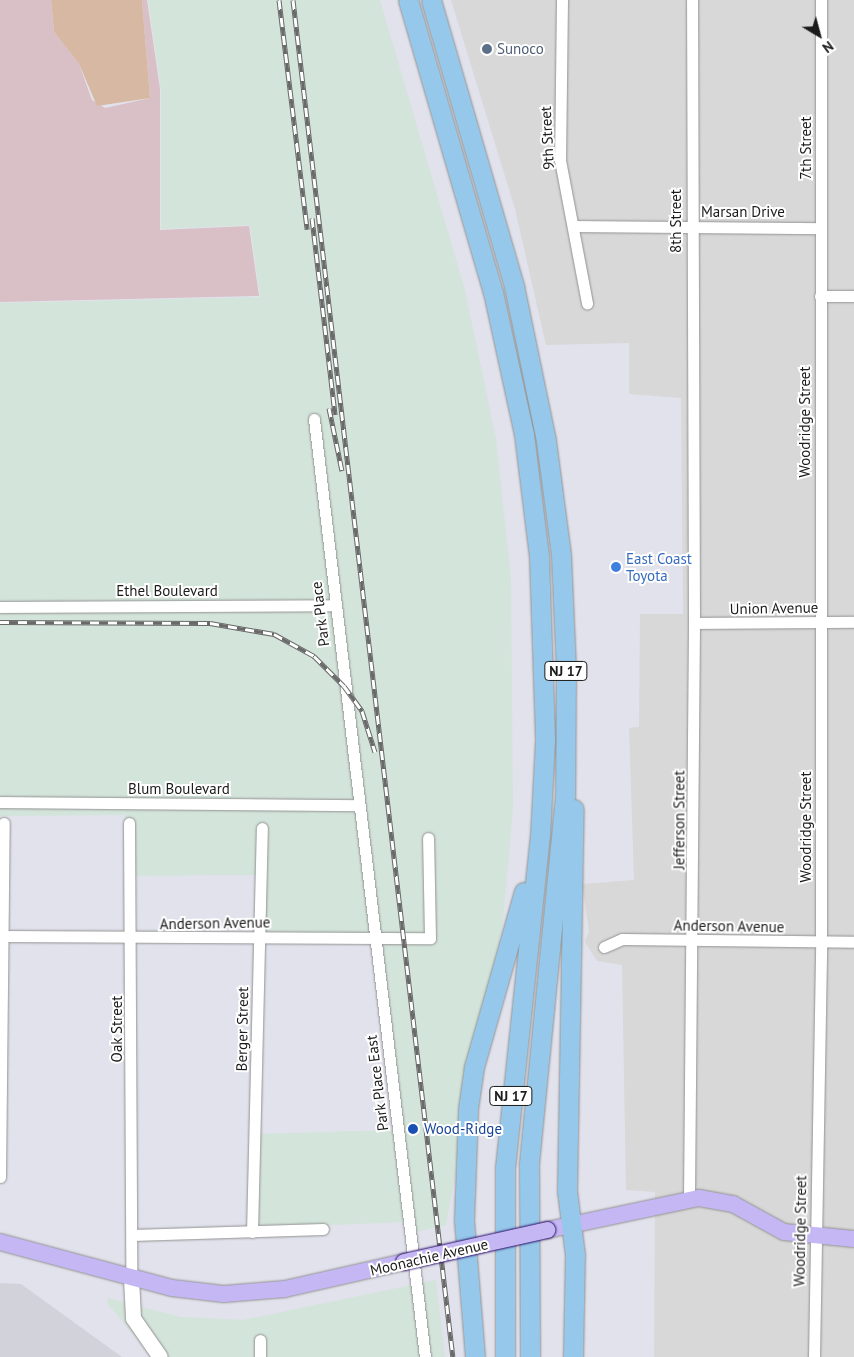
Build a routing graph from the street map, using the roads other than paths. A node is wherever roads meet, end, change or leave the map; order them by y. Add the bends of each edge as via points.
1 (408, 0) edge
2 (431, 0) edge
3 (562, 0) edge
4 (692, 0) edge
5 (822, 0) edge
6 (575, 226) junction
7 (690, 227) junction
8 (821, 228) junction
9 (820, 296) junction
10 (854, 296) edge
11 (587, 303) dead end
12 (314, 419) dead end
13 (693, 442) joint
14 (334, 605) junction
15 (0, 607) edge
16 (821, 622) junction
17 (854, 622) edge
18 (694, 623) junction
19 (566, 668) junction
20 (0, 802) edge
21 (358, 805) junction
22 (129, 822) dead end
23 (4, 823) dead end
24 (262, 828) dead end
25 (540, 836) junction
26 (428, 838) dead end
27 (1, 936) edge
28 (259, 937) junction
29 (374, 938) junction
30 (132, 939) junction
31 (693, 940) junction
32 (854, 942) edge
33 (821, 943) junction
34 (604, 947) dead end
35 (0, 1177) edge
36 (689, 1198) junction
37 (571, 1225) junction
38 (323, 1229) dead end
39 (252, 1232) junction
40 (132, 1235) junction
41 (814, 1238) junction
42 (854, 1239) edge
43 (0, 1242) edge
44 (465, 1248) junction
45 (131, 1278) junction
46 (260, 1340) dead end
47 (475, 1356) edge
48 (160, 1357) edge
49 (260, 1357) edge
50 (425, 1357) edge
51 (505, 1357) edge
52 (530, 1357) edge
53 (573, 1357) edge
54 (814, 1357) edge

1 - 25 highway, NJ 17 via 479,235 524,434 542,615 545,741
2 - 19 highway, NJ 17 via 511,277 546,441 561,555
3 - 6 street, 9th Street via 560,160
4 - 7 street, 8th Street
5 - 8 street, 7th Street
6 - 7 street, Marsan Drive
6 - 11 street, 9th Street
7 - 8 street, Marsan Drive
7 - 13 street, 8th Street
8 - 9 street, 7th Street
9 - 10 street
9 - 16 street, Woodridge Street
12 - 14 street, Park Place
13 - 18 street, Jefferson Street
14 - 15 street, Ethel Boulevard
14 - 21 street, Park Place
16 - 17 street, Union Avenue
16 - 18 street, Union Avenue
16 - 33 street, Woodridge Street
18 - 31 street, Jefferson Street
19 - 37 highway via 574,789 567,1191
19 - 52 highway, NJ 17 via 565,796 529,1165
20 - 21 street, Blum Boulevard
21 - 29 street, Park Place East
22 - 30 street, Oak Street
23 - 27 street
24 - 28 street, Berger Street
25 - 44 highway via 471,1086
25 - 51 highway, NJ 17 via 505,1167
26 - 29 street, Anderson Avenue via 430,938
27 - 30 street, Anderson Avenue
27 - 35 street
28 - 29 street, Anderson Avenue
28 - 30 street, Anderson Avenue
28 - 39 street, Berger Street
29 - 50 street, Park Place East
30 - 40 street, Oak Street
31 - 33 street, Anderson Avenue
31 - 34 street, Anderson Avenue via 622,939
31 - 36 street, Jefferson Street
32 - 33 street, Anderson Avenue
33 - 41 street, Woodridge Street
36 - 37 main road, Moonachie Avenue
36 - 41 main road, Moonachie Avenue via 733,1204 784,1232
37 - 44 main road, Moonachie Avenue, bridge
37 - 53 highway
38 - 39 street
39 - 40 street
40 - 45 street, Oak Street
41 - 42 main road, Moonachie Avenue
41 - 54 street, Woodridge Street
43 - 45 main road, Moonachie Avenue
44 - 45 main road, Moonachie Avenue, bridge via 260,1292 196,1292
44 - 47 highway
45 - 48 street via 133,1318
46 - 49 street

